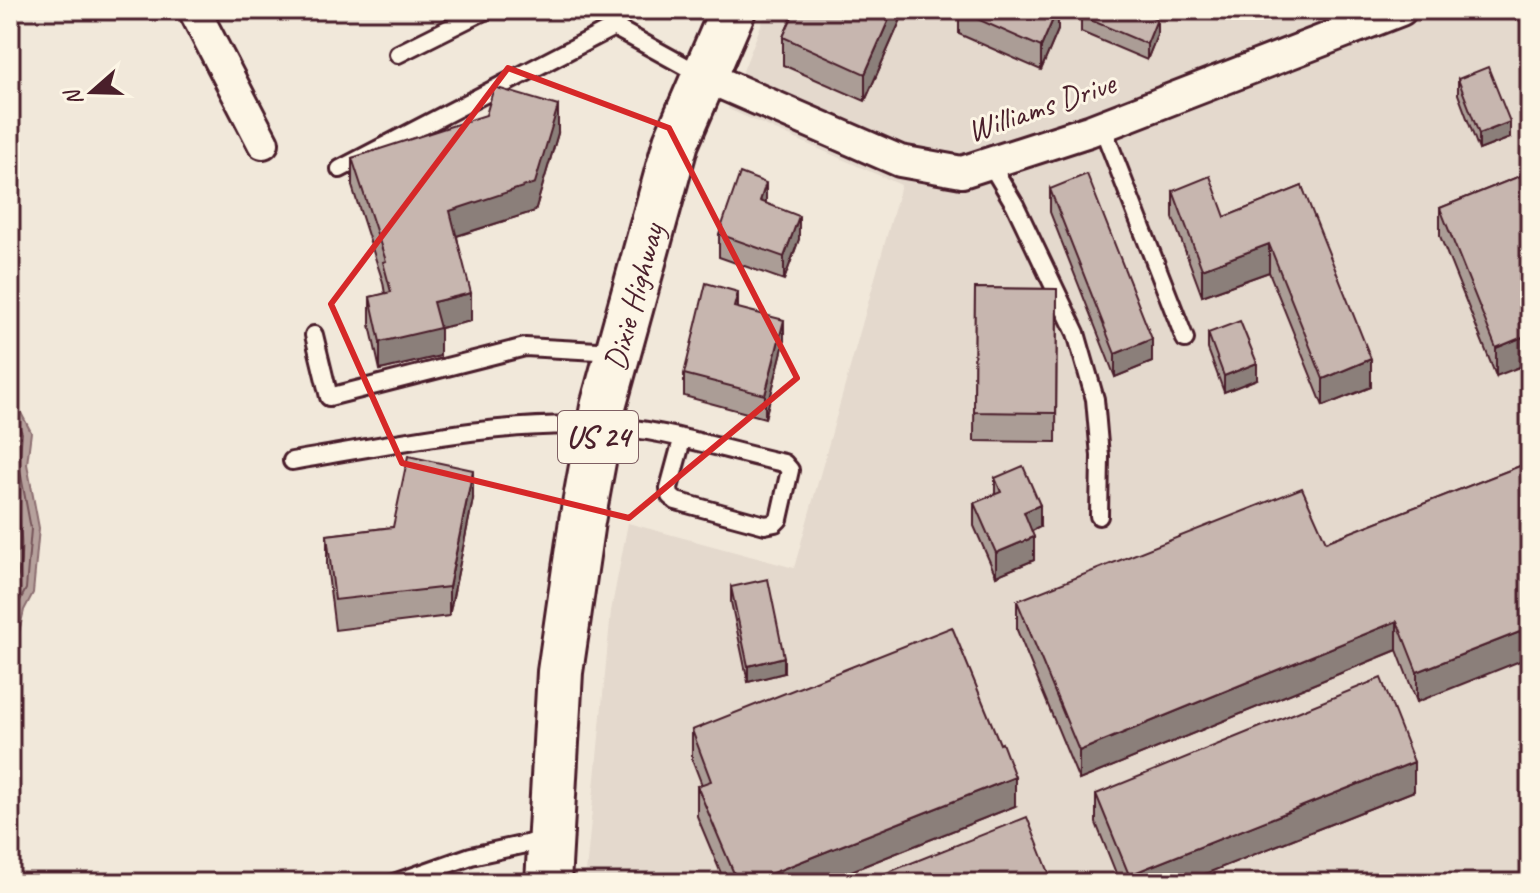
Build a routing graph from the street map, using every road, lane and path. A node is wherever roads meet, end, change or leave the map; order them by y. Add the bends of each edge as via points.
1 (194, 10) edge
2 (486, 10) edge
3 (624, 10) edge
4 (733, 10) edge
5 (1401, 10) edge
6 (614, 27) junction
7 (398, 54) dead end
8 (704, 76) junction
9 (1102, 126) junction
10 (263, 143) dead end
11 (990, 163) junction
12 (340, 169) dead end
13 (314, 335) dead end
14 (1185, 339) dead end
15 (618, 352) junction
16 (600, 426) junction
17 (682, 440) junction
18 (292, 461) dead end
19 (1099, 516) dead end
20 (551, 839) junction
21 (394, 883) edge
22 (548, 883) edge

1 - 10 street
2 - 7 lane
3 - 6 lane
4 - 8 main road, Dixie Highway / US 24
5 - 9 street, Williams Drive
6 - 8 lane
6 - 12 lane
8 - 11 street, Williams Drive via 900,161 962,172
8 - 15 main road, Dixie Highway / US 24 via 676,142
9 - 11 street, Williams Drive
9 - 14 lane
11 - 19 lane via 1076,333 1095,399
13 - 15 lane via 329,397 525,347
15 - 16 main road, Dixie Highway / US 24
16 - 17 lane via 666,433
16 - 18 lane via 473,430
16 - 20 main road, Dixie Highway / US 24 via 560,672
17 - 17 lane via 784,463 790,479 775,523 765,525 670,496
20 - 21 lane via 471,856
20 - 22 main road, Dixie Highway / US 24

